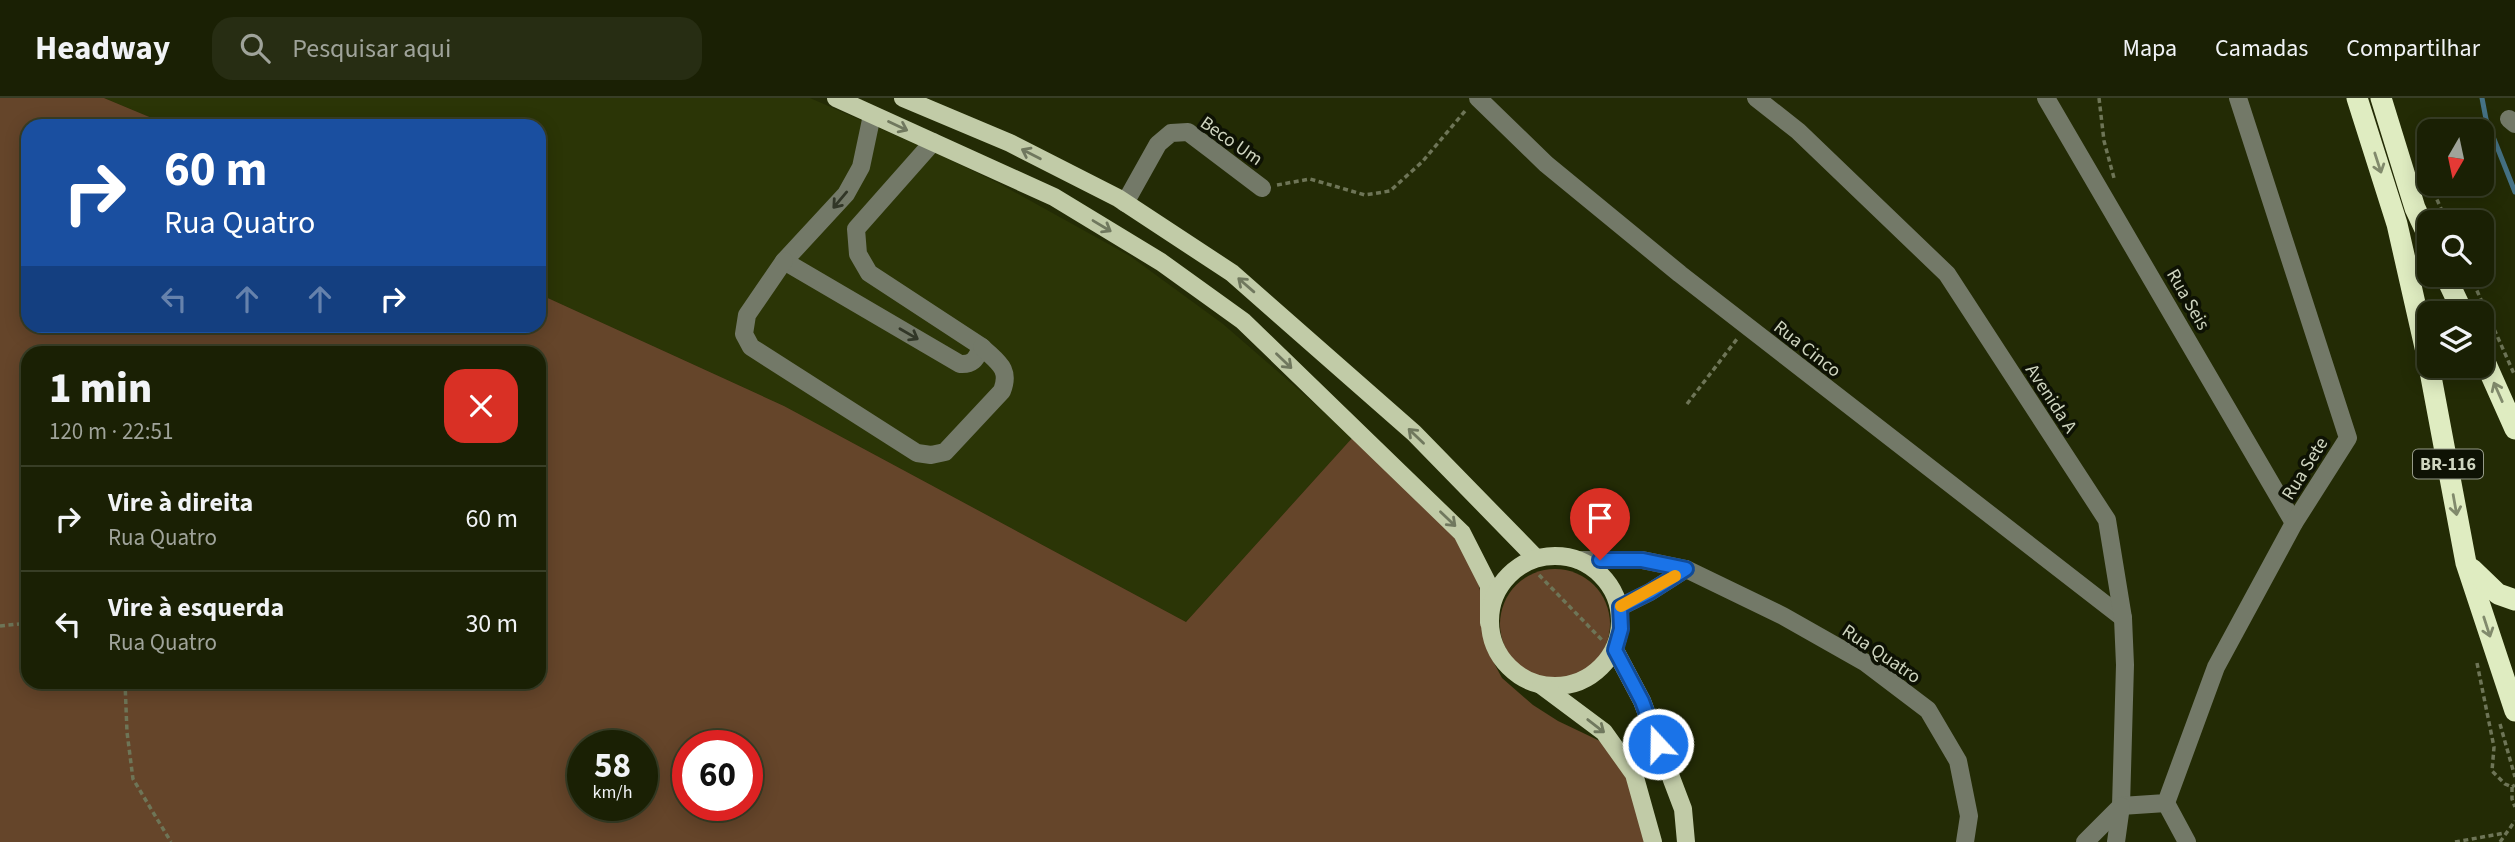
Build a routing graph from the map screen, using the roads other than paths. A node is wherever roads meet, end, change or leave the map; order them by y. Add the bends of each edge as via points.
1 (836, 98) edge
2 (903, 98) edge
3 (1756, 98) edge
4 (2046, 98) edge
5 (2238, 98) edge
6 (2357, 98) edge
7 (2381, 98) edge
8 (1473, 103) edge
9 (873, 115) junction
10 (933, 142) junction
11 (1262, 188) road end
12 (1125, 203) junction
13 (2417, 212) edge
14 (785, 261) junction
15 (2417, 310) edge
16 (982, 347) junction
17 (2431, 378) edge
18 (2492, 378) edge
19 (2515, 429) edge
20 (2294, 523) junction
21 (1536, 558) junction
22 (1578, 559) junction
23 (2466, 563) junction
24 (1686, 569) junction
25 (2515, 600) edge
26 (1620, 607) junction
27 (2123, 618) junction
28 (1489, 623) junction
29 (1615, 650) junction
30 (1541, 685) junction
31 (2515, 711) edge
32 (2166, 803) junction
33 (2121, 806) junction
34 (1653, 842) edge
35 (1686, 842) edge
36 (1965, 842) edge
37 (2085, 842) edge
38 (2116, 842) edge
39 (2187, 842) edge

1 - 9 main road
12 -> 2 main road via 1010,144
3 - 27 street, Avenida A via 1798,131 1947,274 2107,520
4 - 20 street, Rua Seis
5 - 20 street, Rua Sete via 2348,438
6 -> 15 highway, BR-116 via 2398,224
7 - 13 highway
8 - 27 street, Rua Cinco via 1747,327
9 -> 10 main road
9 -> 14 street via 861,167 846,194
10 - 16 street via 856,229 858,254 869,273
10 -> 28 main road via 1054,197 1161,262 1243,321 1462,533 1489,586
11 - 12 street, Beco Um via 1188,132 1171,133 1158,144
21 -> 12 main road via 1414,433 1232,273
14 -> 16 street via 960,364 974,362
14 - 16 street via 747,315 744,334 751,347 917,453 945,452 1002,391 1004,369
17 -> 23 highway, BR-116
19 -> 18 highway
20 - 32 street, Rua Sete via 2216,667
21 - 22 main road
21 - 28 main road via 1510,572 1499,587
22 - 24 street, Rua Quatro via 1642,560
22 - 26 main road via 1597,570 1612,587
23 - 25 highway via 2488,588
23 -> 31 highway, BR-116
24 - 26 street
24 - 36 street, Rua Quatro via 1866,663 1928,710 1958,761 1969,816
26 - 29 main road via 1621,629
27 - 33 street, Avenida A
28 - 30 main road via 1494,645 1505,663 1521,677
29 - 30 main road via 1603,667 1584,680 1563,686
29 - 35 main road via 1642,701 1683,809
30 -> 34 main road via 1604,732 1634,774
32 - 33 street
32 - 39 street
33 - 37 street
33 - 38 street, Avenida A

